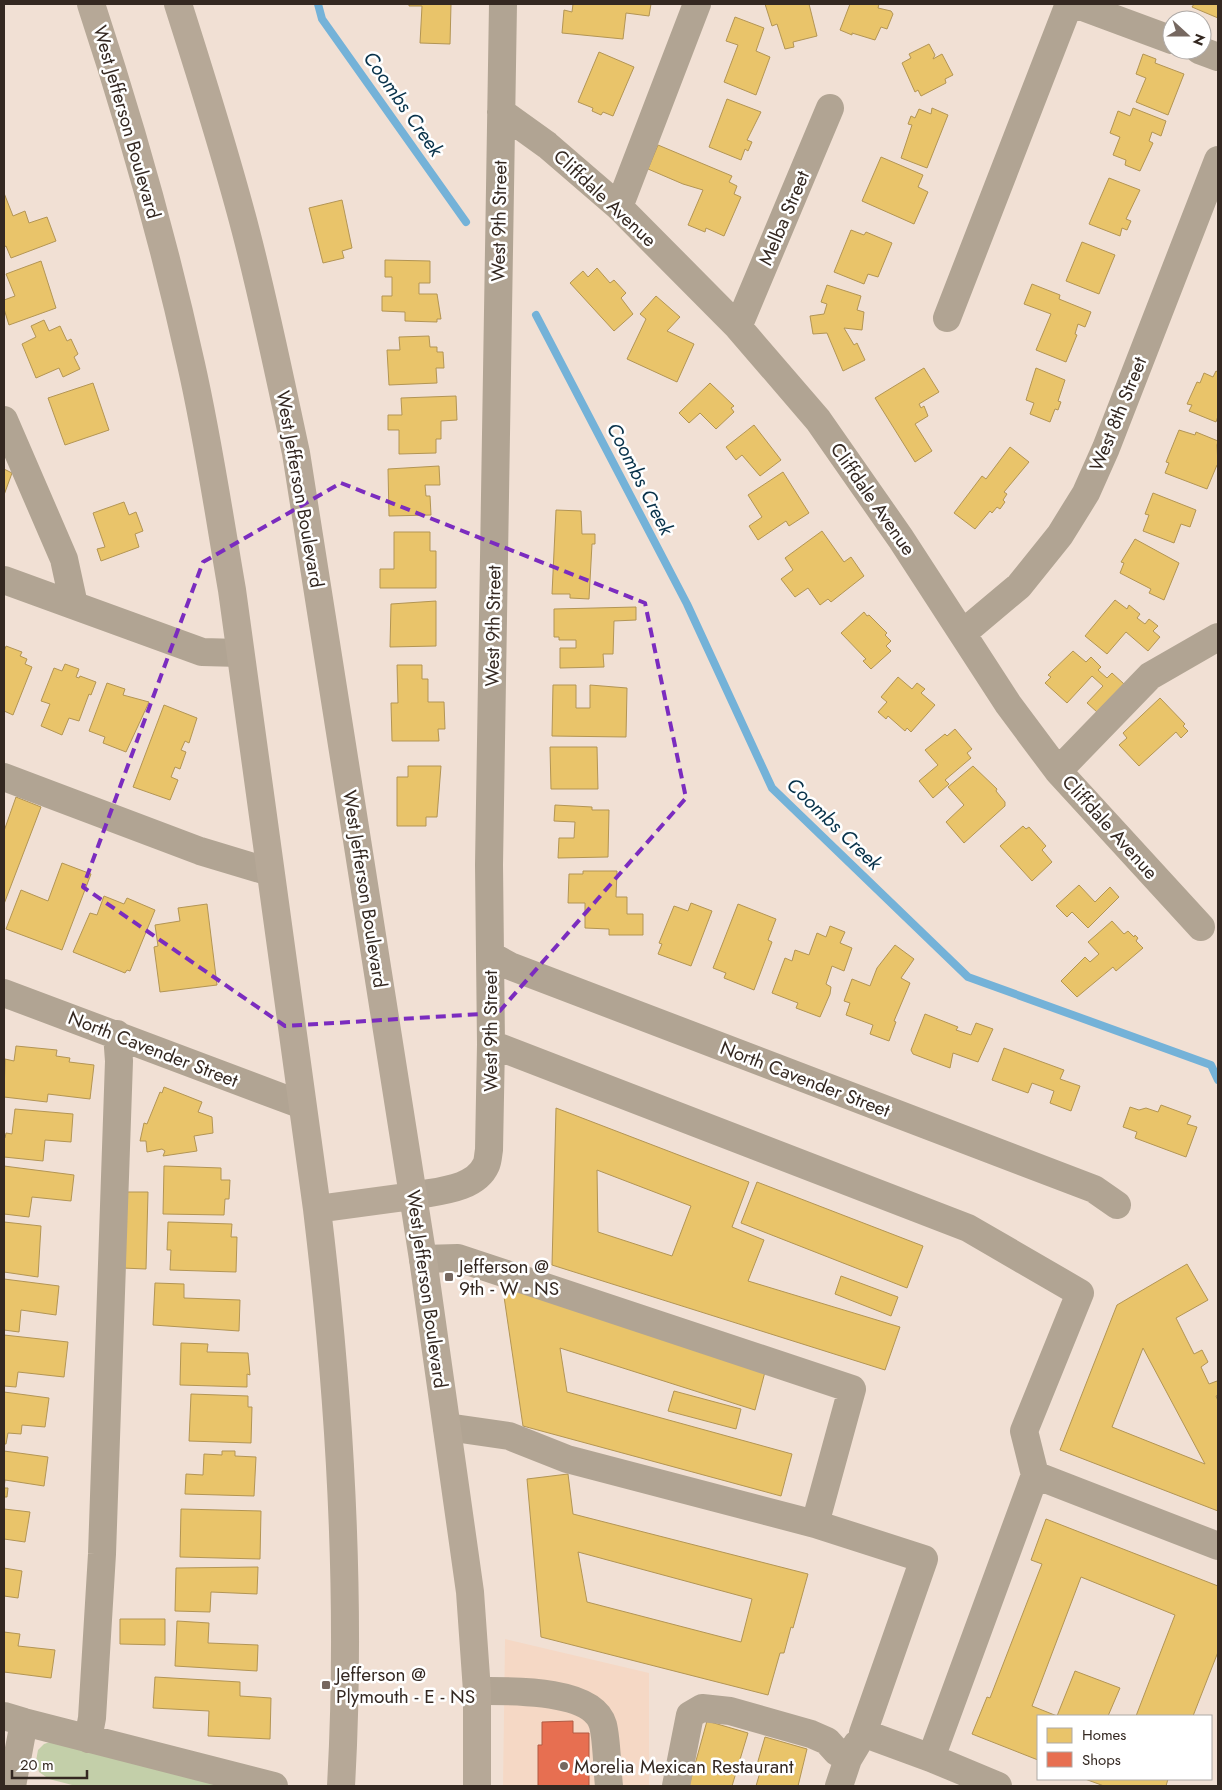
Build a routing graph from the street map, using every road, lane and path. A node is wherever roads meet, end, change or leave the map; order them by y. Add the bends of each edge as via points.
1 (91, 4) edge
2 (178, 4) edge
3 (503, 4) edge
4 (697, 4) edge
5 (1069, 4) edge
6 (1075, 4) edge
7 (1162, 36) edge
8 (830, 108) dead end
9 (500, 112) junction
10 (1218, 160) edge
11 (619, 207) junction
12 (947, 318) dead end
13 (738, 327) junction
14 (4, 420) edge
15 (4, 580) edge
16 (74, 605) junction
17 (963, 633) junction
18 (1218, 637) edge
19 (240, 653) junction
20 (1058, 771) junction
21 (4, 777) edge
22 (270, 872) junction
23 (1200, 927) dead end
24 (490, 955) junction
25 (4, 993) edge
26 (117, 1034) junction
27 (491, 1044) junction
28 (302, 1105) junction
29 (413, 1196) junction
30 (1117, 1205) dead end
31 (317, 1209) junction
32 (423, 1259) junction
33 (447, 1427) junction
34 (1035, 1475) junction
35 (815, 1524) junction
36 (1218, 1546) edge
37 (477, 1691) junction
38 (14, 1719) edge
39 (863, 1734) junction
40 (88, 1739) junction
41 (931, 1758) junction
42 (848, 1759) junction
43 (14, 1784) edge
44 (274, 1786) edge
45 (341, 1786) edge
46 (478, 1786) edge
47 (609, 1786) edge
48 (676, 1786) edge
49 (839, 1786) edge
50 (998, 1786) edge

1 - 19 main road, West Jefferson Boulevard via 141,166 192,365
2 - 29 main road, West Jefferson Boulevard via 246,233 296,453
3 - 9 street, West 9th Street
4 - 11 street
5 - 12 street
6 - 7 street
8 - 13 street, Melba Street
9 - 11 street, Cliffdale Avenue via 547,145
9 - 24 street, West 9th Street
10 - 17 street, West 8th Street via 1086,492 1060,535 1019,586
11 - 13 street, Cliffdale Avenue
13 - 17 street, Cliffdale Avenue via 818,420
14 - 16 street via 64,559
15 - 16 street
16 - 19 street via 202,652
17 - 20 street, Cliffdale Avenue via 1008,704
18 - 20 street via 1150,676
19 - 22 main road, West Jefferson Boulevard
20 - 23 street, Cliffdale Avenue
21 - 22 street via 200,851
22 - 28 main road, West Jefferson Boulevard
24 - 27 street, West 9th Street
24 - 30 street, North Cavender Street via 510,966 1094,1188
25 - 26 street, North Cavender Street
26 - 28 street, North Cavender Street
26 - 40 street via 119,1061 102,1554
27 - 29 street, West 9th Street via 486,1166 473,1181
27 - 34 street via 968,1228 1080,1293 1024,1431
28 - 31 main road, West Jefferson Boulevard
29 - 31 main road
29 - 32 main road, West Jefferson Boulevard
31 - 45 main road, West Jefferson Boulevard via 329,1310 342,1517 345,1612
32 - 33 main road, West Jefferson Boulevard
32 - 35 street via 458,1258 852,1389
33 - 35 street via 509,1436 567,1459
33 - 37 main road, West Jefferson Boulevard via 470,1592
34 - 36 street
34 - 41 street
35 - 39 street via 924,1558
37 - 46 main road, West Jefferson Boulevard
37 - 47 street via 519,1691 574,1699 594,1709 603,1724
38 - 40 street
38 - 43 street
39 - 41 street
39 - 42 street
40 - 44 street
41 - 50 street
42 - 48 street via 827,1741 811,1734 739,1714 702,1708 690,1715
42 - 49 street

